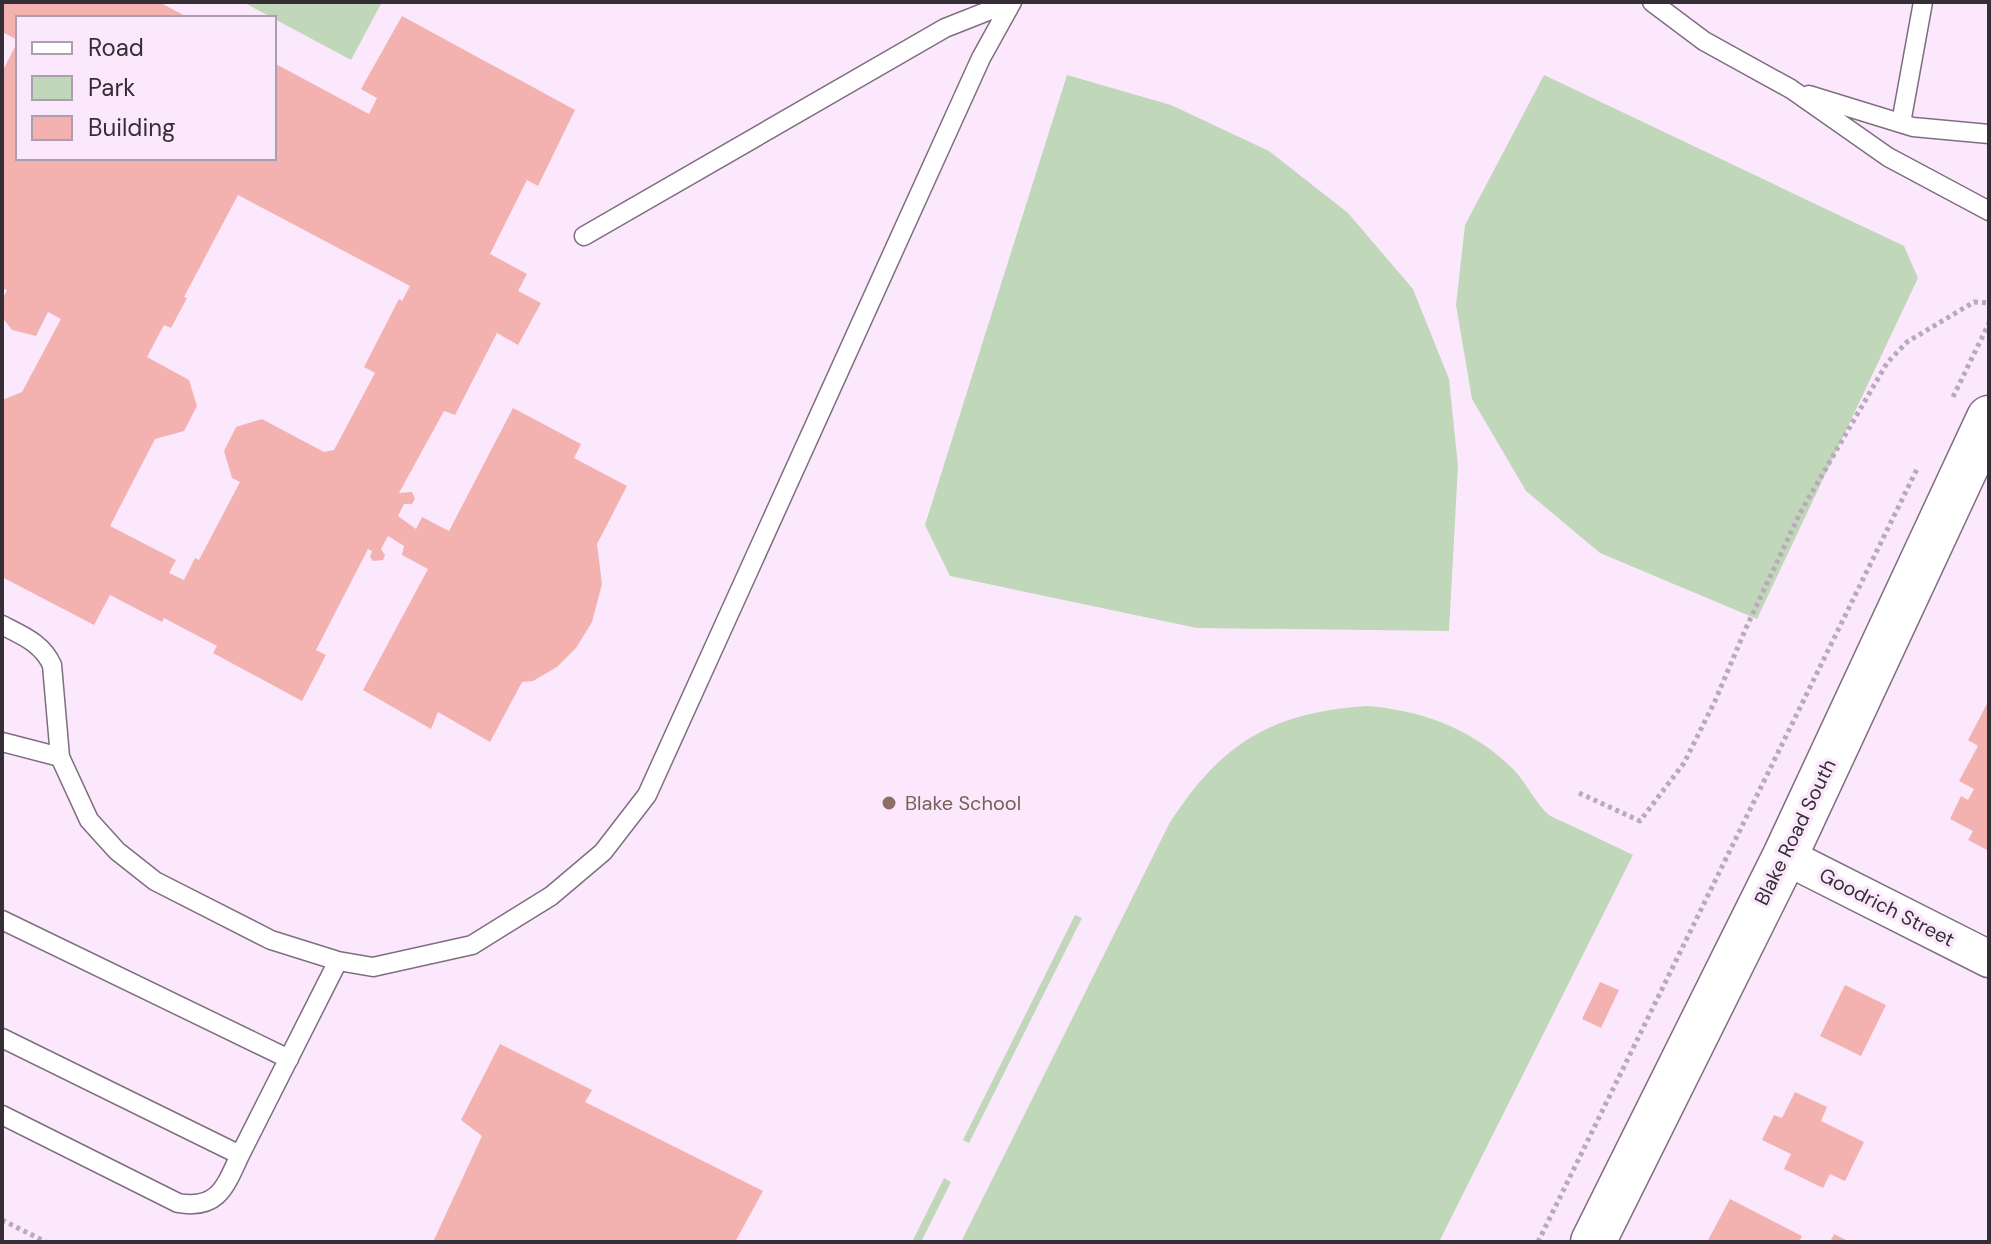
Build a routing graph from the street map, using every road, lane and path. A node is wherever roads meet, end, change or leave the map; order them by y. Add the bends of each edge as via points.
1 (1012, 2) edge
2 (1652, 2) edge
3 (1923, 2) edge
4 (1791, 89) junction
5 (1901, 123) junction
6 (1989, 134) edge
7 (1989, 211) edge
8 (584, 236) dead end
9 (1989, 303) edge
10 (1989, 323) edge
11 (1947, 409) dead end
12 (1989, 418) edge
13 (1919, 466) dead end
14 (2, 625) edge
15 (2, 742) edge
16 (60, 757) junction
17 (1579, 793) dead end
18 (1785, 856) junction
19 (2, 920) edge
20 (1989, 959) edge
21 (338, 961) junction
22 (2, 1038) edge
23 (289, 1059) junction
24 (2, 1115) edge
25 (240, 1155) junction
26 (2, 1220) edge
27 (46, 1242) edge
28 (1538, 1242) edge
29 (1593, 1242) edge

1 - 8 lane via 945,28
1 - 21 lane via 981,58 647,795 603,852 551,896 472,945 373,967
2 - 4 lane via 1704,41
3 - 5 lane
4 - 5 lane
4 - 7 lane via 1888,157
5 - 6 lane
9 - 17 path via 1974,302 1907,342 1887,363 1800,513 1684,763 1640,821
10 - 11 path
12 - 18 street, Blake Road South
13 - 28 path
14 - 16 lane via 46,651 52,665
15 - 16 lane
16 - 21 lane via 89,820 155,881 271,940
18 - 20 street, Goodrich Street
18 - 29 street, Blake Road South
19 - 23 lane
21 - 23 lane
22 - 25 lane
23 - 25 lane
24 - 25 lane via 187,1205 212,1200
26 - 27 path

